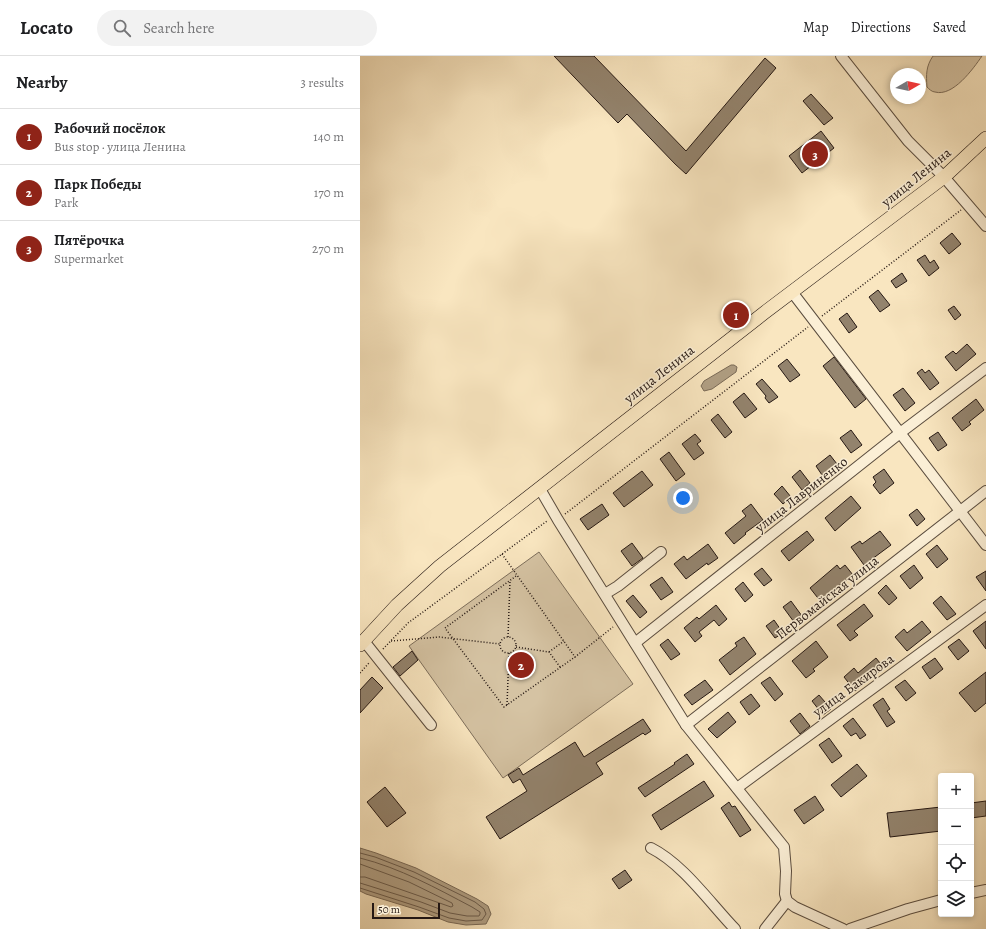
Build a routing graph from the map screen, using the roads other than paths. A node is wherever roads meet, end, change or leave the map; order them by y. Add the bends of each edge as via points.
1 (841, 56) edge
2 (986, 138) edge
3 (944, 177) junction
4 (986, 226) edge
5 (792, 292) junction
6 (986, 368) edge
7 (900, 433) junction
8 (540, 488) junction
9 (986, 491) edge
10 (959, 511) junction
11 (986, 544) edge
12 (661, 552) dead end
13 (605, 594) junction
14 (986, 605) edge
15 (362, 643) edge
16 (635, 643) junction
17 (431, 725) dead end
18 (686, 725) junction
19 (737, 788) junction
20 (651, 848) dead end
21 (986, 890) edge
22 (974, 893) edge
23 (787, 901) junction
24 (938, 901) edge
25 (735, 929) edge
26 (765, 929) edge
27 (843, 929) edge
28 (850, 929) edge

1 - 3 street via 908,141
2 - 3 main road, улица Ленина
3 - 4 street
3 - 5 main road, улица Ленина
5 - 7 street
5 - 8 main road, улица Ленина
6 - 7 street, улица Лавриненко
7 - 10 street
7 - 16 street, улица Лавриненко
8 - 13 street
8 - 15 main road, улица Ленина via 440,566
9 - 10 street, Первомайская улица
10 - 11 street
10 - 18 street, Первомайская улица
12 - 13 street
13 - 16 street
14 - 19 street, улица Бакирова
15 - 17 street
16 - 18 street
18 - 19 street
19 - 23 street via 784,846
20 - 25 street via 690,878
21 - 22 street
23 - 26 street
23 - 27 street
24 - 28 street

